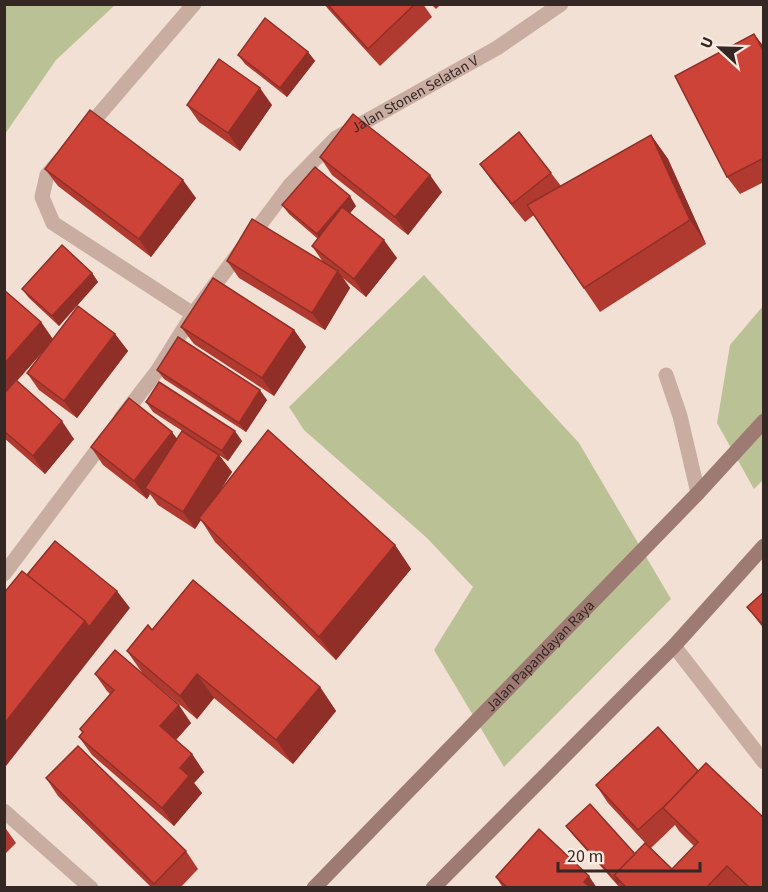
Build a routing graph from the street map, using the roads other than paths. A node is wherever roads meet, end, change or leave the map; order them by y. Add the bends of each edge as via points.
1 (194, 4) edge
2 (561, 4) edge
3 (193, 314) junction
4 (666, 375) dead end
5 (764, 421) edge
6 (698, 493) junction
7 (764, 546) edge
8 (4, 574) edge
9 (674, 646) junction
10 (764, 762) edge
11 (4, 811) edge
12 (91, 888) edge
13 (314, 888) edge
14 (433, 888) edge

1 - 3 street via 47,175 42,197 53,223
2 - 3 street, Jalan Stonen Selatan V via 497,48 336,138 290,185
3 - 8 street, Jalan Stonen Selatan V via 158,370
4 - 6 street
5 - 6 main road, Jalan Papandayan Raya
6 - 13 main road, Jalan Papandayan Raya
7 - 9 main road
9 - 10 street
9 - 14 main road
11 - 12 street

